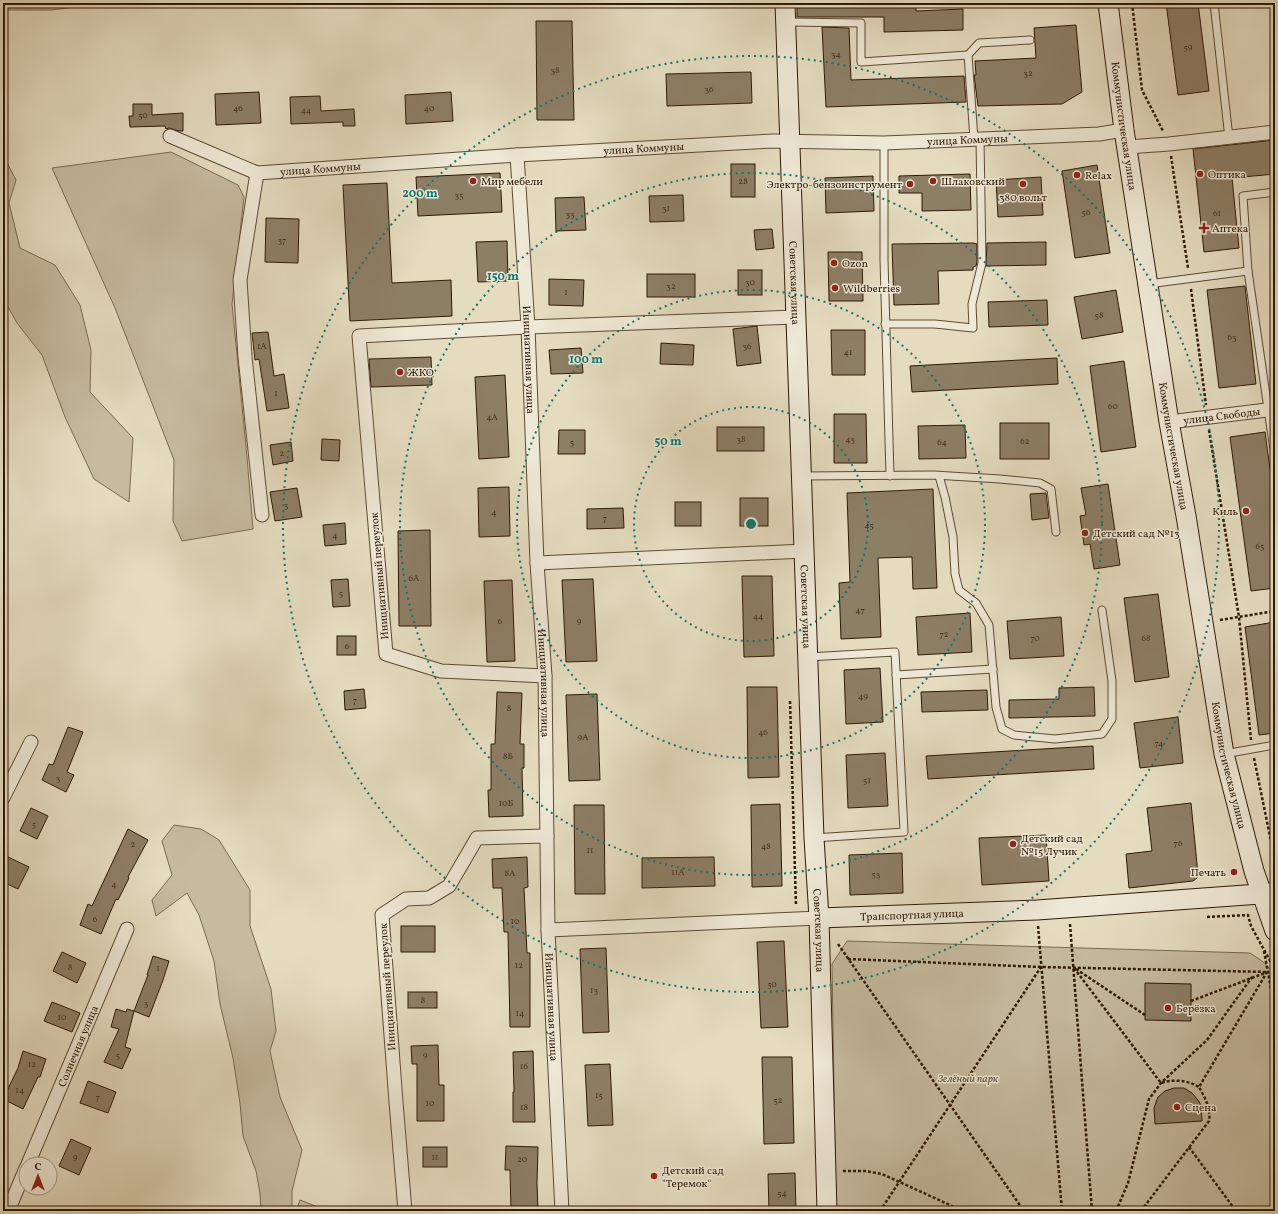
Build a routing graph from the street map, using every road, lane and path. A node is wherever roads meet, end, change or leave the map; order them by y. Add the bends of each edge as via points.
1 (785, 3) edge
2 (1108, 3) edge
3 (1214, 3) edge
4 (785, 22) junction
5 (1030, 40) dead end
6 (968, 56) junction
7 (1275, 132) edge
8 (170, 136) dead end
9 (1229, 138) junction
10 (977, 139) junction
11 (1126, 139) junction
12 (790, 141) junction
13 (884, 143) junction
14 (517, 155) junction
15 (257, 173) junction
16 (1275, 192) edge
17 (1248, 271) junction
18 (1148, 284) junction
19 (795, 317) junction
20 (886, 324) junction
21 (528, 327) junction
22 (1272, 410) edge
23 (1169, 422) junction
24 (1275, 457) edge
25 (801, 476) junction
26 (890, 476) junction
27 (938, 476) junction
28 (262, 515) dead end
29 (1056, 532) dead end
30 (804, 551) junction
31 (537, 563) junction
32 (1102, 610) dead end
33 (1275, 611) edge
34 (1220, 620) dead end
35 (808, 657) junction
36 (993, 669) junction
37 (896, 675) junction
38 (545, 676) junction
39 (31, 742) dead end
40 (1275, 745) edge
41 (1224, 754) junction
42 (3, 798) edge
43 (547, 836) junction
44 (814, 838) junction
45 (1269, 893) edge
46 (1069, 908) junction
47 (1037, 910) junction
48 (1248, 915) dead end
49 (819, 918) junction
50 (127, 929) dead end
51 (548, 930) junction
52 (1275, 931) edge
53 (836, 943) dead end
54 (1263, 948) junction
55 (848, 959) junction
56 (1041, 967) junction
57 (1074, 968) junction
58 (1275, 970) edge
59 (1268, 972) junction
60 (1252, 977) junction
61 (1191, 1001) dead end
62 (1275, 1010) edge
63 (1145, 1014) dead end
64 (1161, 1083) junction
65 (1199, 1087) junction
66 (950, 1104) junction
67 (1189, 1147) junction
68 (31, 1156) edge
69 (843, 1171) dead end
70 (899, 1182) junction
71 (18, 1187) edge
72 (8, 1211) edge
73 (405, 1211) edge
74 (562, 1211) edge
75 (828, 1211) edge
76 (880, 1211) edge
77 (960, 1211) edge
78 (1024, 1211) edge
79 (1062, 1211) edge
80 (1092, 1211) edge
81 (1116, 1211) edge
82 (1140, 1211) edge
83 (1236, 1211) edge

1 - 4 street, Советская улица
2 - 11 street, Коммунистическая улица
3 - 9 lane
4 - 6 lane via 860,23 860,62
4 - 12 street, Советская улица
5 - 6 lane via 979,43
6 - 10 lane
7 - 9 street, улица Коммуны
8 - 15 street, улица Коммуны
9 - 11 street, улица Коммуны
10 - 11 street, улица Коммуны via 1098,134
10 - 13 street, улица Коммуны
10 - 20 lane via 982,263 972,304 973,328 935,324
11 - 18 street, Коммунистическая улица
12 - 13 street, улица Коммуны
12 - 14 street, улица Коммуны
12 - 19 street, Советская улица
13 - 20 lane
14 - 15 street, улица Коммуны
14 - 21 street, Инициативная улица
15 - 28 street via 240,280 245,357
16 - 17 lane via 1243,196
17 - 18 lane
17 - 22 lane
18 - 23 street, Коммунистическая улица
19 - 21 street
19 - 25 street, Советская улица
20 - 26 lane
21 - 31 street, Инициативная улица
21 - 38 street, Инициативный переулок via 359,336 386,654 441,671
22 - 23 street, улица Свободы
22 - 24 lane
23 - 41 street, Коммунистическая улица
25 - 26 lane
25 - 30 street, Советская улица
26 - 27 lane
27 - 29 lane via 1040,483 1051,489
27 - 36 lane via 953,537 955,574 959,590 976,603 989,625
30 - 31 street
30 - 35 street, Советская улица
31 - 38 street, Инициативная улица
32 - 36 lane via 1112,681 1112,719 1102,734 1055,739 1014,735 1002,729 996,707
33 - 34 path
35 - 37 lane via 895,652
35 - 44 street, Советская улица
36 - 37 lane
37 - 44 lane via 904,832
38 - 43 street, Инициативная улица
39 - 42 street
40 - 41 lane
41 - 45 street, Коммунистическая улица via 1254,870
43 - 51 street, Инициативная улица
43 - 73 street, Инициативный переулок via 477,838 449,886 429,898 406,899 382,915
44 - 49 street, Советская улица
45 - 46 street, Транспортная улица
45 - 52 street, Коммунистическая улица
46 - 47 street, Транспортная улица
46 - 57 path
47 - 49 street, Транспортная улица
47 - 56 path
48 - 54 path
49 - 51 street, Транспортная улица
49 - 75 street, Советская улица
50 - 68 street, Солнечная улица
51 - 74 street, Инициативная улица
53 - 55 path
54 - 58 path
54 - 59 path
55 - 56 path
55 - 66 path
56 - 57 path
56 - 66 path
56 - 79 path
57 - 59 path
57 - 63 path
57 - 64 path
57 - 80 path
59 - 60 path
59 - 62 path
59 - 65 path
60 - 61 path
60 - 64 path via 1207,1040
64 - 65 path via 1169,1080 1183,1081
64 - 81 path via 1149,1099 1128,1183
65 - 67 path via 1209,1108 1209,1121
66 - 70 path
66 - 78 path
67 - 82 path
67 - 83 path
69 - 70 path via 882,1174
70 - 76 path
70 - 77 path
71 - 72 street

